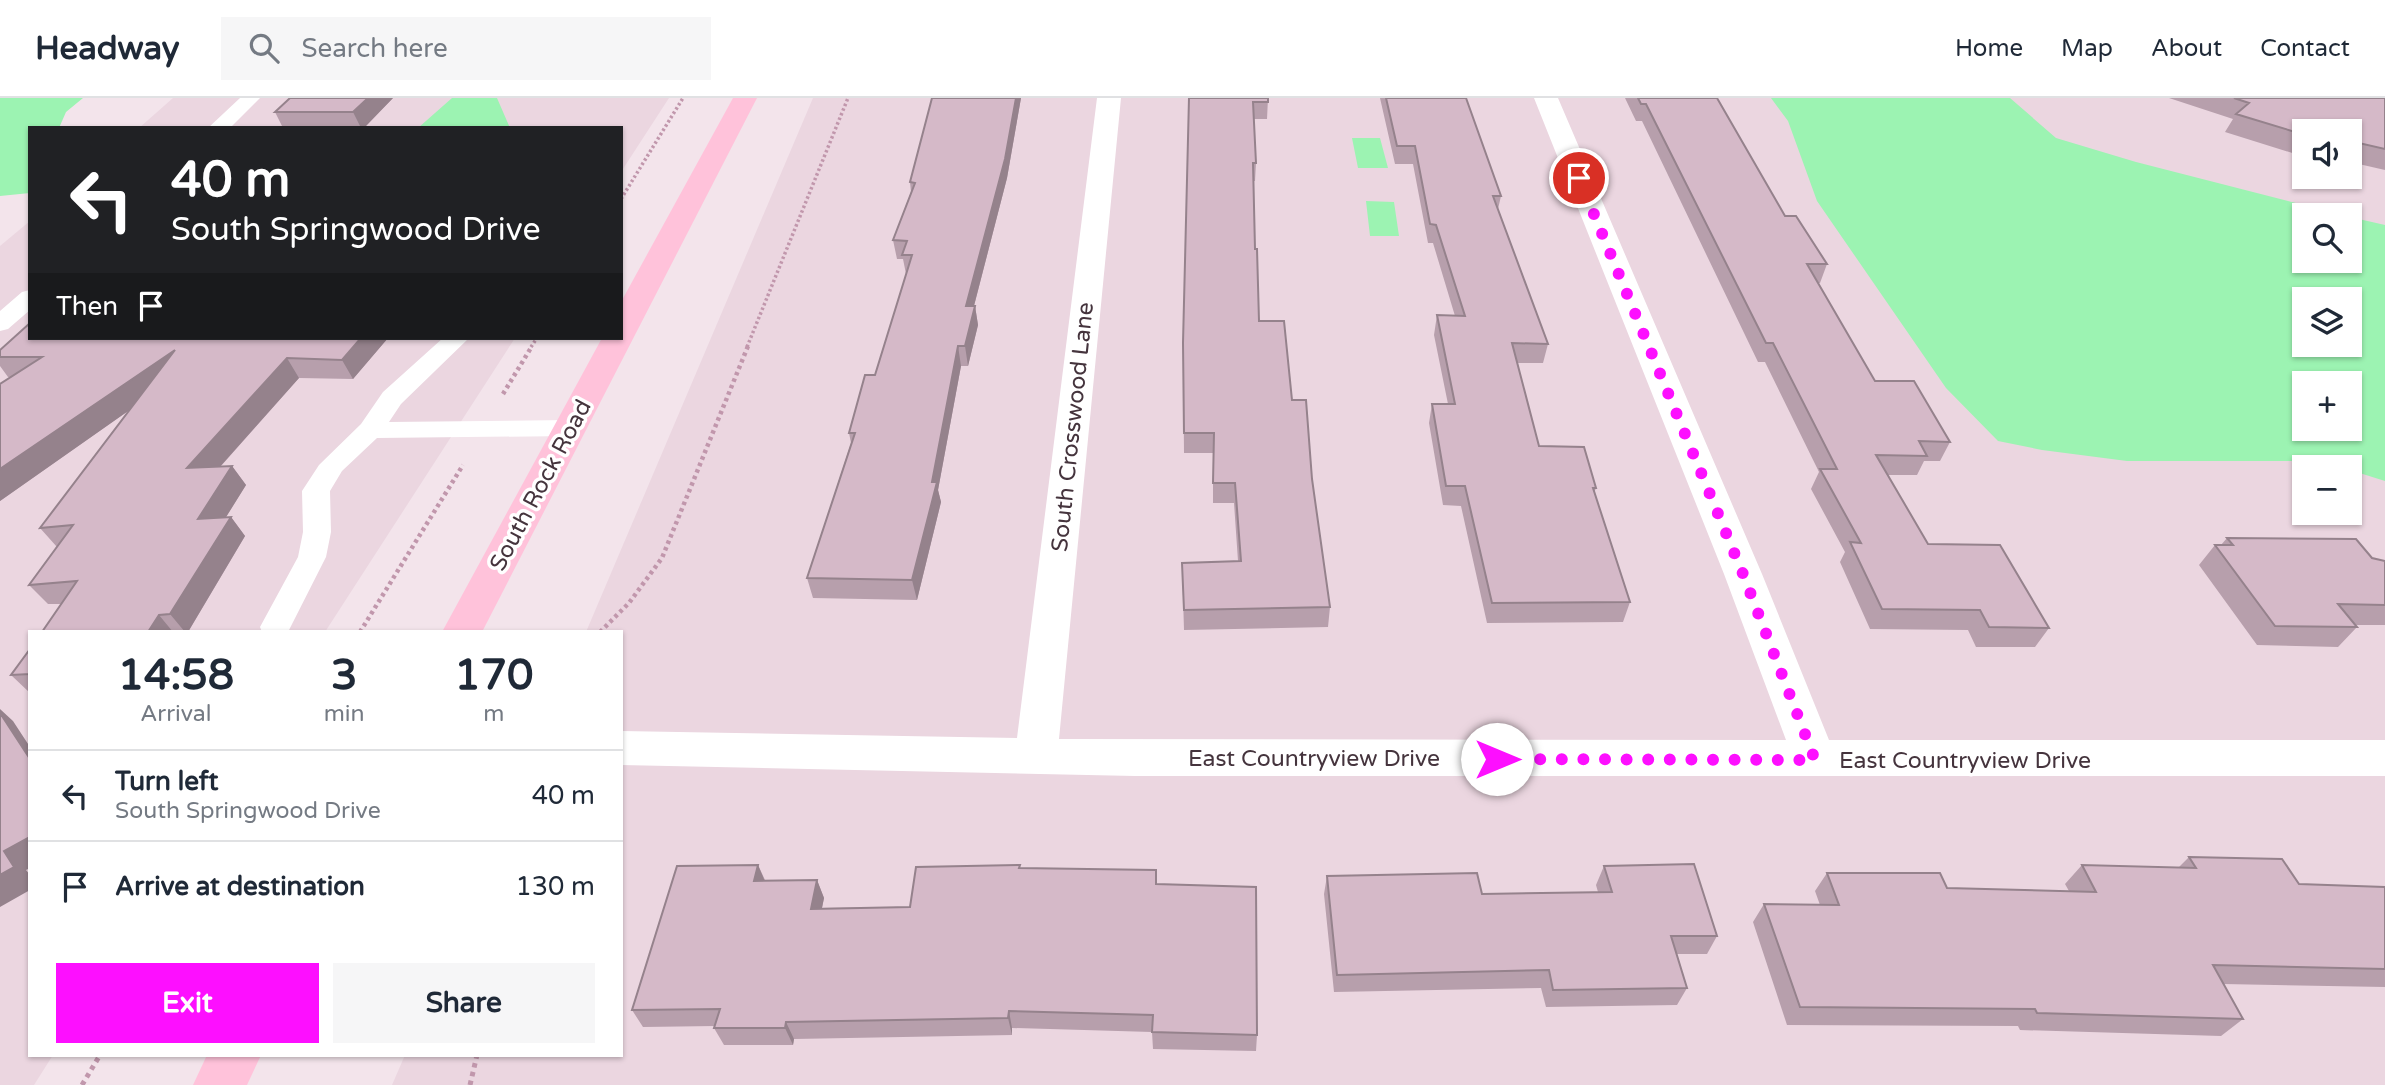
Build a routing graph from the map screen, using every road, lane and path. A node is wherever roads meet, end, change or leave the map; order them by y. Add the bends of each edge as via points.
1 (251, 98) edge
2 (683, 98) edge
3 (745, 98) edge
4 (848, 98) edge
5 (1109, 98) edge
6 (1546, 98) edge
7 (220, 126) edge
8 (623, 196) edge
9 (28, 299) edge
10 (0, 324) edge
11 (623, 327) edge
12 (455, 340) edge
13 (536, 340) edge
14 (617, 340) edge
15 (506, 389) dead end
16 (570, 428) junction
17 (370, 430) junction
18 (464, 464) dead end
19 (275, 627) dead end
20 (361, 630) edge
21 (463, 630) edge
22 (602, 630) edge
23 (623, 748) edge
24 (1036, 757) junction
25 (2385, 758) edge
26 (1815, 760) junction
27 (99, 1057) edge
28 (235, 1057) edge
29 (477, 1057) edge
30 (82, 1085) edge
31 (219, 1085) edge
32 (470, 1085) edge

1 - 7 lane
2 - 8 path
3 - 11 main road
4 - 22 path via 662,558
5 - 24 street, South Crosswood Lane
6 - 26 street
9 - 10 lane
12 - 17 lane via 392,398
13 - 15 path
14 - 16 main road, South Rock Road
16 - 17 lane
16 - 21 main road, South Rock Road
17 - 19 lane via 332,465 316,491 312,557
18 - 20 path
23 - 24 street, East Countryview Drive
24 - 26 street, East Countryview Drive
25 - 26 street, East Countryview Drive
27 - 30 path
28 - 31 main road
29 - 32 path

